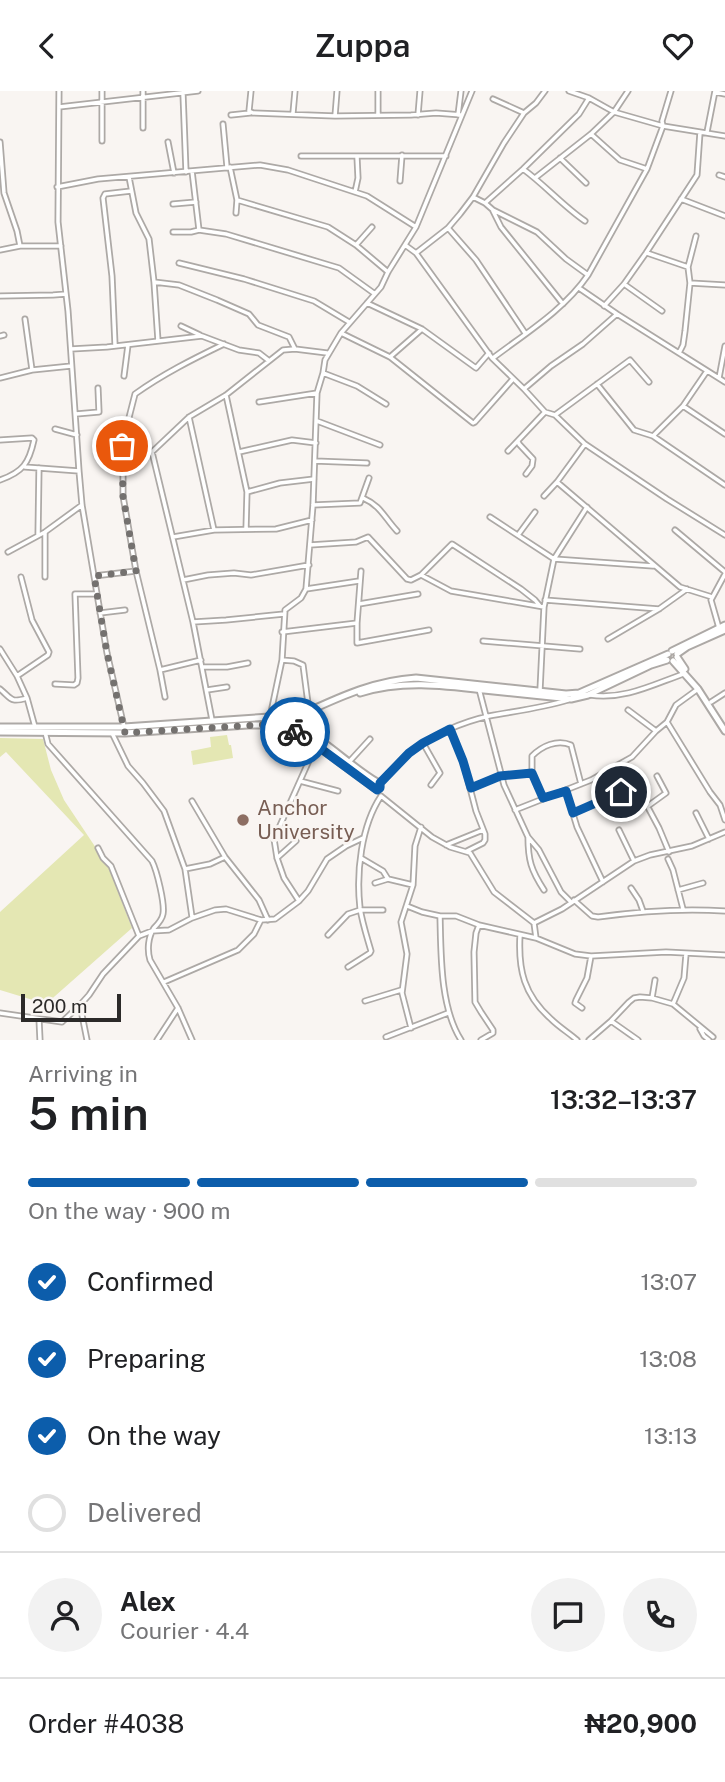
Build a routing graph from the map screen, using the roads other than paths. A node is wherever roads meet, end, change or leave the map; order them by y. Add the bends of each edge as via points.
1 (59, 91) edge
2 (102, 91) edge
3 (143, 91) edge
4 (198, 91) edge
5 (251, 91) edge
6 (295, 91) edge
7 (337, 91) edge
8 (378, 91) edge
9 (419, 91) edge
10 (461, 91) edge
11 (472, 91) edge
12 (545, 91) edge
13 (569, 91) edge
14 (628, 91) edge
15 (671, 91) edge
16 (715, 91) edge
17 (183, 92) edge
18 (725, 94) edge
19 (143, 97) junction
20 (589, 98) junction
21 (493, 99) dead end
22 (102, 103) junction
23 (59, 107) junction
24 (614, 112) junction
25 (250, 113) junction
26 (293, 113) junction
27 (524, 113) junction
28 (231, 115) dead end
29 (378, 115) junction
30 (418, 115) junction
31 (460, 115) junction
32 (335, 116) junction
33 (223, 124) dead end
34 (663, 126) junction
35 (143, 128) dead end
36 (700, 132) junction
37 (708, 132) junction
38 (591, 134) junction
39 (725, 136) edge
40 (102, 141) dead end
41 (0, 142) edge
42 (168, 142) dead end
43 (402, 155) junction
44 (301, 156) dead end
45 (357, 156) junction
46 (446, 156) junction
47 (559, 158) junction
48 (228, 167) junction
49 (523, 169) junction
50 (647, 169) junction
51 (192, 171) junction
52 (186, 172) junction
53 (174, 173) junction
54 (719, 175) dead end
55 (129, 177) junction
56 (725, 177) edge
57 (535, 178) junction
58 (400, 181) dead end
59 (586, 183) dead end
60 (57, 187) junction
61 (131, 191) junction
62 (355, 192) junction
63 (473, 197) junction
64 (681, 199) junction
65 (237, 200) junction
66 (196, 202) junction
67 (485, 203) junction
68 (173, 204) dead end
69 (493, 211) junction
70 (236, 213) dead end
71 (725, 216) edge
72 (585, 221) dead end
73 (372, 227) dead end
74 (416, 227) junction
75 (448, 228) junction
76 (199, 230) junction
77 (173, 232) dead end
78 (696, 236) dead end
79 (356, 245) junction
80 (405, 245) junction
81 (20, 246) junction
82 (62, 246) junction
83 (0, 250) edge
84 (416, 253) junction
85 (646, 253) junction
86 (179, 263) dead end
87 (688, 267) junction
88 (388, 272) junction
89 (588, 275) junction
90 (154, 282) junction
91 (690, 283) junction
92 (624, 284) junction
93 (725, 285) edge
94 (579, 288) junction
95 (66, 294) junction
96 (375, 294) junction
97 (0, 296) edge
98 (367, 303) junction
99 (563, 304) junction
100 (604, 306) junction
101 (662, 311) dead end
102 (617, 314) junction
103 (25, 319) dead end
104 (349, 322) junction
105 (181, 326) dead end
106 (422, 328) junction
107 (341, 333) junction
108 (526, 333) junction
109 (202, 336) junction
110 (158, 341) junction
111 (223, 344) junction
112 (115, 345) junction
113 (128, 345) junction
114 (725, 346) edge
115 (71, 349) junction
116 (295, 349) junction
117 (327, 353) junction
118 (489, 353) junction
119 (679, 353) junction
120 (390, 357) junction
121 (492, 358) junction
122 (268, 360) junction
123 (71, 366) junction
124 (32, 370) junction
125 (707, 371) junction
126 (323, 373) junction
127 (124, 376) dead end
128 (0, 378) edge
129 (719, 378) junction
130 (513, 379) junction
131 (649, 382) dead end
132 (725, 382) edge
133 (597, 384) junction
134 (98, 388) dead end
135 (524, 389) junction
136 (317, 393) junction
137 (226, 395) junction
138 (259, 403) dead end
139 (386, 404) dead end
140 (683, 406) junction
141 (545, 412) junction
142 (75, 414) junction
143 (555, 415) junction
144 (189, 417) junction
145 (316, 421) junction
146 (55, 429) dead end
147 (725, 434) edge
148 (77, 435) junction
149 (653, 436) junction
150 (0, 440) edge
151 (518, 441) junction
152 (316, 443) junction
153 (585, 444) junction
154 (380, 445) dead end
155 (508, 451) dead end
156 (152, 452) junction
157 (238, 452) junction
158 (316, 461) junction
159 (123, 463) junction
160 (367, 463) dead end
161 (25, 467) junction
162 (39, 468) junction
163 (79, 471) junction
164 (526, 474) dead end
165 (369, 478) dead end
166 (314, 479) junction
167 (0, 480) edge
168 (557, 482) junction
169 (725, 485) edge
170 (247, 492) junction
171 (544, 496) dead end
172 (363, 498) junction
173 (82, 505) junction
174 (313, 505) junction
175 (587, 507) junction
176 (535, 512) dead end
177 (490, 517) dead end
178 (312, 520) junction
179 (246, 529) junction
180 (214, 530) junction
181 (675, 530) dead end
182 (397, 531) dead end
183 (45, 532) junction
184 (38, 535) junction
185 (518, 535) junction
186 (725, 535) edge
187 (173, 537) junction
188 (310, 545) junction
189 (8, 552) dead end
190 (554, 559) junction
191 (309, 565) junction
192 (656, 566) junction
193 (136, 571) junction
194 (361, 572) dead end
195 (725, 573) edge
196 (421, 575) junction
197 (94, 576) junction
198 (20, 577) dead end
199 (45, 577) dead end
200 (183, 580) junction
201 (359, 581) junction
202 (306, 589) junction
203 (687, 589) junction
204 (97, 594) junction
205 (418, 594) dead end
206 (712, 597) junction
207 (545, 600) junction
208 (359, 604) junction
209 (542, 607) junction
210 (659, 609) junction
211 (125, 610) dead end
212 (100, 613) junction
213 (284, 614) junction
214 (193, 622) junction
215 (357, 622) junction
216 (723, 628) edge
217 (429, 630) dead end
218 (282, 632) junction
219 (608, 639) dead end
220 (483, 641) dead end
221 (542, 647) junction
222 (0, 649) edge
223 (580, 649) dead end
224 (672, 656) junction
225 (201, 660) junction
226 (282, 660) junction
227 (248, 663) dead end
228 (202, 667) junction
229 (160, 670) junction
230 (685, 673) junction
231 (18, 676) junction
232 (55, 684) dead end
233 (227, 687) dead end
234 (0, 689) edge
235 (479, 689) junction
236 (698, 689) junction
237 (207, 690) junction
238 (540, 691) junction
239 (725, 693) edge
240 (589, 695) junction
241 (165, 697) dead end
242 (27, 698) junction
243 (571, 699) junction
244 (710, 702) junction
245 (628, 710) dead end
246 (309, 711) junction
247 (270, 717) junction
248 (485, 717) junction
249 (212, 722) junction
250 (288, 722) junction
251 (667, 722) junction
252 (34, 727) junction
253 (725, 728) edge
254 (450, 729) junction
255 (0, 730) edge
256 (125, 730) junction
257 (656, 731) junction
258 (45, 732) junction
259 (112, 733) junction
260 (370, 739) dead end
261 (423, 743) junction
262 (316, 745) junction
263 (349, 762) junction
264 (532, 773) junction
265 (500, 776) junction
266 (657, 776) dead end
267 (300, 781) junction
268 (581, 784) junction
269 (377, 785) junction
270 (431, 785) dead end
271 (471, 788) junction
272 (338, 791) dead end
273 (566, 791) junction
274 (381, 796) junction
275 (543, 798) junction
276 (192, 801) dead end
277 (648, 806) junction
278 (515, 810) junction
279 (573, 813) junction
280 (696, 813) dead end
281 (725, 820) edge
282 (421, 828) junction
283 (483, 830) junction
284 (619, 830) dead end
285 (725, 832) edge
286 (528, 837) junction
287 (363, 838) junction
288 (709, 839) junction
289 (296, 841) dead end
290 (446, 845) junction
291 (98, 848) dead end
292 (467, 851) junction
293 (669, 852) junction
294 (225, 857) junction
295 (276, 858) junction
296 (361, 858) junction
297 (668, 859) dead end
298 (634, 861) junction
299 (185, 869) junction
300 (388, 879) junction
301 (603, 882) junction
302 (375, 883) dead end
303 (703, 883) dead end
304 (413, 885) junction
305 (631, 888) dead end
306 (544, 890) dead end
307 (678, 890) junction
308 (299, 901) junction
309 (573, 901) junction
310 (407, 905) junction
311 (683, 909) junction
312 (360, 910) junction
313 (383, 910) dead end
314 (643, 911) junction
315 (725, 911) edge
316 (440, 916) junction
317 (192, 918) junction
318 (261, 920) junction
319 (268, 920) junction
320 (534, 923) junction
321 (479, 925) junction
322 (152, 931) junction
323 (328, 935) dead end
324 (520, 935) junction
325 (139, 936) junction
326 (536, 938) junction
327 (686, 954) junction
328 (725, 955) edge
329 (591, 956) junction
330 (348, 967) dead end
331 (655, 980) dead end
332 (164, 982) junction
333 (401, 990) junction
334 (653, 998) junction
335 (365, 1001) dead end
336 (80, 1005) junction
337 (673, 1005) junction
338 (178, 1008) junction
339 (582, 1008) dead end
340 (0, 1013) edge
341 (448, 1013) junction
342 (39, 1019) junction
343 (611, 1021) junction
344 (411, 1028) junction
345 (570, 1034) junction
346 (386, 1037) dead end
347 (711, 1039) edge
348 (40, 1040) edge
349 (87, 1040) edge
350 (158, 1040) edge
351 (192, 1040) edge
352 (461, 1040) edge
353 (481, 1040) edge
354 (567, 1040) edge
355 (577, 1040) edge
356 (589, 1040) edge
357 (638, 1040) edge

1 - 23 street
2 - 22 street
3 - 19 street
4 - 17 street
5 - 25 street
6 - 26 street
7 - 32 street
8 - 29 street
9 - 30 street
10 - 31 street
11 - 31 street
12 - 27 street
13 - 20 street
14 - 24 street
15 - 34 street
16 - 18 street
16 - 37 street
17 - 19 street
17 - 52 street
19 - 22 street
19 - 35 street
20 - 24 street
20 - 49 street via 579,114
21 - 27 street
22 - 23 street
22 - 40 street
23 - 60 street
24 - 34 street
24 - 38 street
25 - 26 street
25 - 28 street
26 - 32 street
27 - 63 street
29 - 30 street
29 - 32 street
30 - 31 street
31 - 46 street
33 - 48 street
34 - 36 street
34 - 50 street
36 - 37 street
36 - 64 street via 697,175
37 - 39 street
38 - 47 street
38 - 50 street via 620,160
41 - 81 street via 4,193
42 - 53 street
43 - 45 street
43 - 46 street
43 - 58 street
44 - 45 street
45 - 62 street
46 - 74 street
47 - 57 street
47 - 59 street
48 - 51 street
48 - 62 street via 260,165 288,170
48 - 65 street
49 - 57 street
49 - 67 street
50 - 89 street
51 - 52 street
51 - 66 street
52 - 53 street
53 - 55 street
54 - 56 street
55 - 60 street
55 - 61 street
57 - 72 street
60 - 82 street
61 - 90 street via 135,213 149,239
61 - 112 street via 103,198
62 - 74 street
63 - 67 street
63 - 75 street
64 - 71 street
64 - 85 street
65 - 70 street
65 - 79 street via 328,226
66 - 68 street
66 - 76 street
67 - 69 street
69 - 89 street via 537,232
69 - 99 street
73 - 79 street
74 - 80 street
75 - 84 street
75 - 108 street
76 - 77 street
76 - 96 street via 339,268
78 - 87 street
79 - 88 street
80 - 84 street
80 - 88 street
81 - 82 street
81 - 83 street
82 - 95 street
84 - 118 street
85 - 87 street
85 - 92 street
86 - 104 street via 309,299
87 - 91 street
88 - 96 street
89 - 94 street
90 - 110 street
90 - 116 street via 179,285 250,314 258,325 289,337
91 - 93 street
91 - 119 street
92 - 100 street
92 - 101 street
94 - 99 street
94 - 100 street
95 - 97 street
95 - 115 street
96 - 98 street
98 - 104 street
98 - 106 street
99 - 108 street
100 - 102 street
102 - 119 street
102 - 135 street
103 - 124 street
104 - 107 street
105 - 109 street
106 - 118 street via 476,368
106 - 120 street
107 - 117 street
107 - 120 street
108 - 121 street
109 - 110 street
109 - 111 street
110 - 113 street
111 - 122 street
111 - 159 street via 135,394 122,441
112 - 113 street
112 - 115 street
113 - 127 street
114 - 129 street
115 - 123 street
116 - 117 street
116 - 122 street via 283,350
117 - 126 street
118 - 121 street
119 - 125 street
120 - 130 street via 472,423
121 - 130 street
122 - 137 street
123 - 124 street
123 - 142 street
124 - 128 street
125 - 129 street
125 - 140 street
126 - 136 street
126 - 139 street
129 - 132 street
130 - 135 street
131 - 133 street via 630,360
133 - 143 street
133 - 149 street via 634,430
134 - 142 street via 99,412
135 - 141 street
136 - 138 street
136 - 145 street
137 - 144 street
137 - 157 street
140 - 147 street
140 - 149 street
141 - 143 street
141 - 151 street
142 - 148 street
143 - 153 street
144 - 156 street
144 - 180 street
145 - 152 street
145 - 154 street
146 - 148 street
148 - 163 street
149 - 169 street
150 - 161 street via 34,440
151 - 155 street
151 - 164 street via 533,459
152 - 157 street via 292,440
152 - 158 street
153 - 168 street
153 - 186 street
156 - 159 street
156 - 187 street
157 - 170 street
158 - 160 street
158 - 166 street
159 - 193 street via 123,496
161 - 162 street
161 - 167 street
162 - 163 street
162 - 184 street
163 - 173 street
165 - 172 street
166 - 170 street
166 - 174 street
168 - 171 street
168 - 175 street
170 - 179 street
172 - 174 street via 357,504
172 - 182 street via 387,516
173 - 183 street
173 - 197 street
174 - 178 street
175 - 190 street
175 - 192 street
176 - 185 street
177 - 185 street
178 - 179 street via 276,529
178 - 188 street
179 - 180 street
180 - 187 street
181 - 195 street
183 - 184 street
183 - 199 street
184 - 189 street
185 - 190 street
187 - 200 street
188 - 191 street
188 - 196 street via 368,537 407,579
190 - 192 street
190 - 207 street
191 - 200 street
191 - 202 street
192 - 203 street
193 - 197 street
193 - 229 street
194 - 201 street
195 - 206 street
196 - 209 street via 450,591
196 - 209 street via 452,544
197 - 204 street
198 - 231 street via 32,621 49,652
200 - 214 street
201 - 202 street
201 - 208 street
202 - 213 street
203 - 206 street
203 - 210 street
204 - 212 street
204 - 232 street via 75,594 77,683
205 - 208 street
206 - 216 street
207 - 209 street
207 - 210 street
208 - 215 street
209 - 221 street
210 - 219 street
211 - 212 street
212 - 256 street
213 - 214 street
213 - 218 street
214 - 225 street
215 - 217 street via 356,641 360,644
215 - 218 street
216 - 224 street
218 - 226 street
220 - 221 street
221 - 223 street
221 - 238 street
222 - 231 street
224 - 230 street
224 - 238 street via 579,693
224 - 240 street
224 - 244 street
225 - 228 street
225 - 229 street
226 - 246 street via 303,665
226 - 247 street
227 - 228 street
228 - 237 street
229 - 241 street
230 - 236 street
230 - 240 street via 625,694
231 - 242 street
233 - 237 street
234 - 242 street via 15,701
235 - 243 street
235 - 248 street
235 - 250 street via 389,686
236 - 251 street via 676,705
236 - 253 street
237 - 249 street
238 - 246 street via 403,679 370,685
239 - 244 street
240 - 243 street
242 - 252 street
243 - 248 street
244 - 253 street
245 - 257 street
246 - 250 street
247 - 249 street
247 - 250 street
248 - 254 street
248 - 265 street
249 - 256 street
250 - 263 street
251 - 257 street
251 - 281 street
252 - 255 street
252 - 256 street
254 - 261 street
254 - 271 street
255 - 258 street
256 - 259 street
256 - 262 street via 273,724 284,725
257 - 268 street via 632,757
258 - 259 street
258 - 322 street via 48,744 152,861 164,911
259 - 299 street via 128,766 164,811
260 - 263 street
261 - 269 street
261 - 270 street via 440,773
262 - 267 street
262 - 269 street
263 - 269 street
264 - 265 street
264 - 268 street via 534,753 550,743 567,743
264 - 275 street
265 - 271 street
265 - 278 street
266 - 277 street via 666,793
267 - 272 street
267 - 295 street via 275,836
268 - 273 street
269 - 274 street
271 - 283 street
273 - 275 street
273 - 279 street
274 - 282 street
274 - 287 street
275 - 278 street
276 - 294 street
277 - 279 street via 636,785
277 - 293 street
278 - 286 street
279 - 301 street
280 - 288 street
282 - 290 street
282 - 304 street
283 - 290 street
283 - 292 street via 484,842
284 - 298 street
285 - 288 street
286 - 306 street via 528,860
286 - 309 street via 561,892
287 - 296 street
287 - 308 street via 327,859
288 - 293 street
289 - 295 street
290 - 292 street
291 - 325 street via 111,866
292 - 320 street via 494,892
293 - 298 street
294 - 299 street
294 - 319 street via 259,900
295 - 308 street
296 - 300 street via 383,870
296 - 312 street
297 - 307 street
298 - 301 street
299 - 317 street
300 - 302 street
300 - 304 street
301 - 309 street
303 - 307 street
304 - 310 street
305 - 314 street
307 - 311 street
308 - 319 street
309 - 314 street via 596,917
309 - 320 street
310 - 316 street
310 - 333 street via 401,922 407,954
311 - 314 street
311 - 315 street
312 - 313 street
312 - 323 street via 348,914
312 - 330 street via 371,951
316 - 321 street via 456,916
316 - 341 street
317 - 318 street via 226,909
317 - 322 street
318 - 319 street
318 - 332 street via 238,950
320 - 326 street
321 - 324 street
321 - 353 street via 474,952 475,1002 494,1030
322 - 325 street
322 - 332 street via 150,960
324 - 326 street
324 - 345 street via 519,960 525,984 539,1007
325 - 336 street
326 - 329 street via 570,953
327 - 328 street
327 - 329 street
327 - 337 street via 684,978
329 - 339 street via 575,1003
331 - 334 street
332 - 338 street
333 - 335 street
333 - 344 street
334 - 337 street
334 - 343 street via 634,998
336 - 342 street via 62,1022
336 - 349 street
337 - 347 street
338 - 350 street
338 - 351 street
340 - 342 street
341 - 344 street
341 - 352 street
342 - 348 street
343 - 356 street
343 - 357 street
344 - 346 street
345 - 354 street
345 - 355 street

